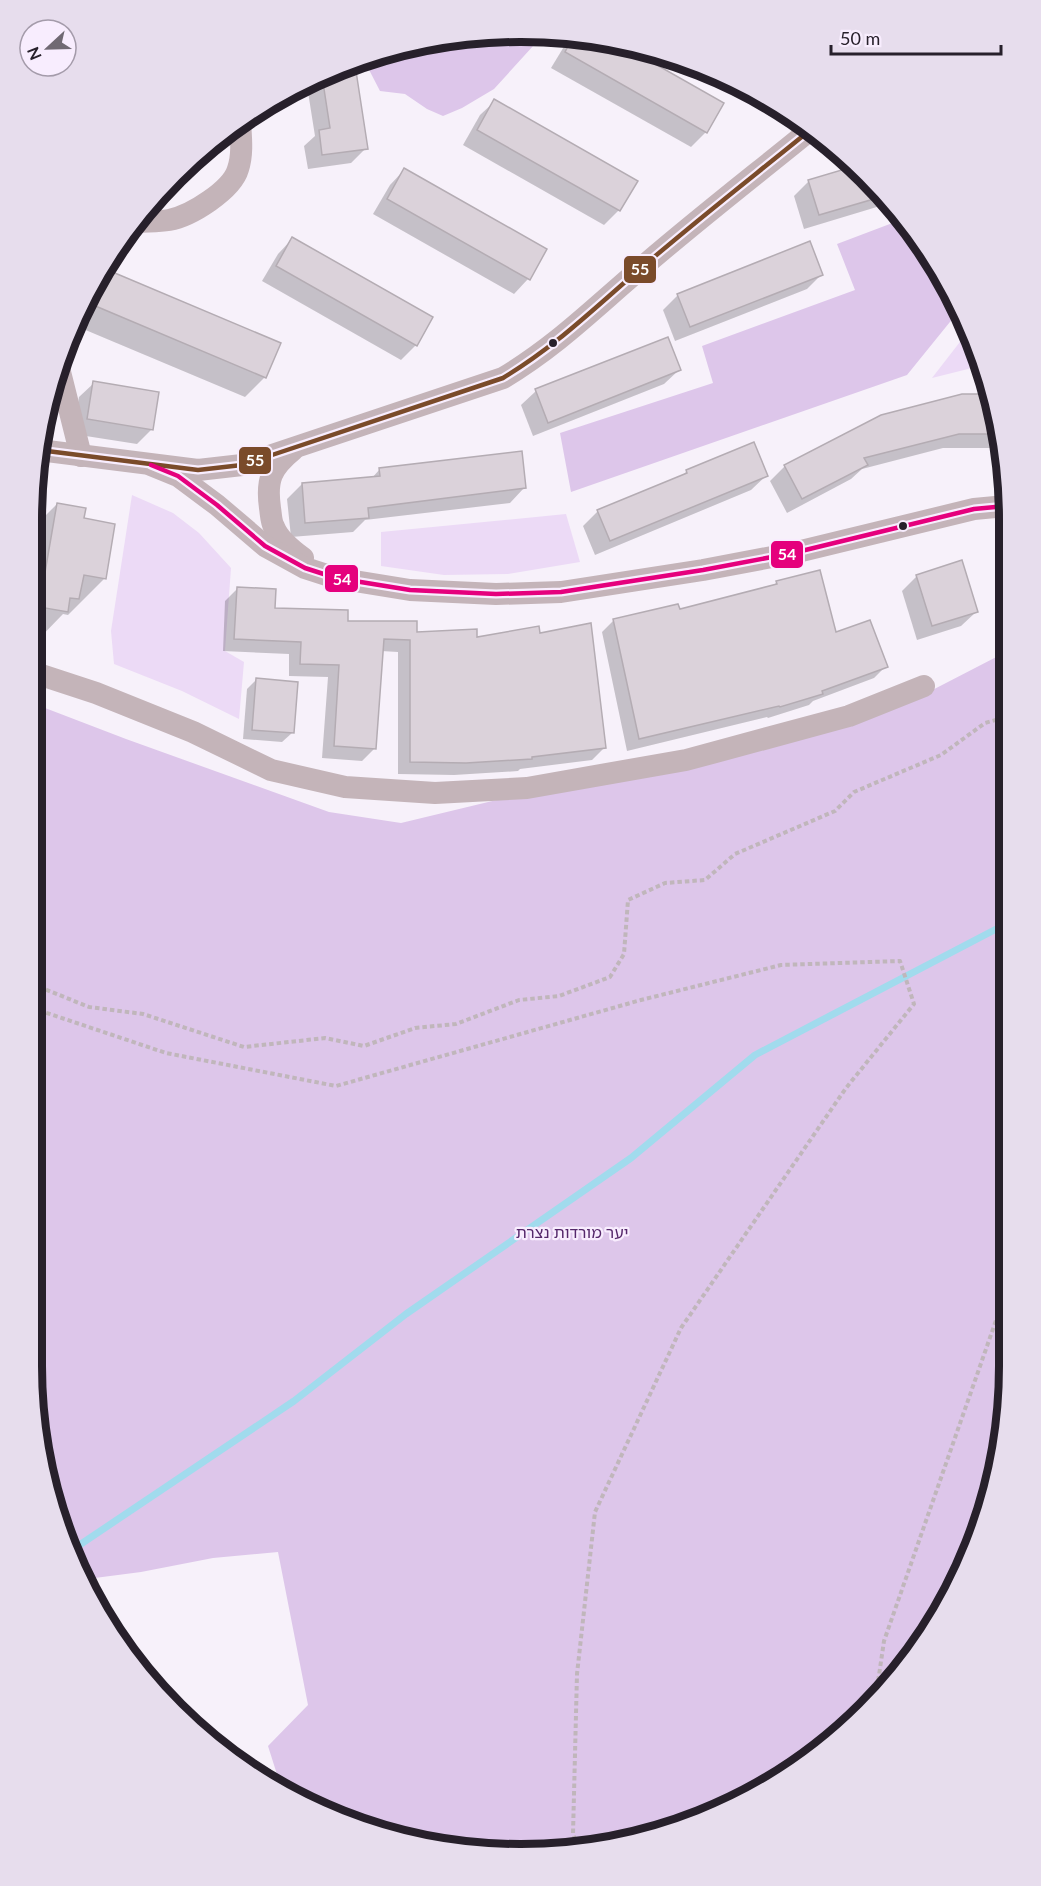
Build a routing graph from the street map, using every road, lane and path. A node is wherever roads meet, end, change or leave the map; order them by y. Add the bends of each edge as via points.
1 (241, 133) edge
2 (804, 135) edge
3 (147, 221) edge
4 (62, 382) edge
5 (293, 450) junction
6 (47, 451) edge
7 (81, 456) junction
8 (151, 465) junction
9 (999, 507) edge
10 (320, 573) junction
11 (42, 675) edge
12 (924, 686) dead end
13 (999, 719) edge
14 (42, 988) edge
15 (42, 1011) edge
16 (999, 1312) edge
17 (878, 1683) edge
18 (576, 1841) edge

1 - 3 street via 238,171 218,196 170,220
2 - 5 street via 534,359 503,378
4 - 7 street
5 - 8 street via 243,465 209,469
5 - 10 street via 278,463 270,478 268,496 273,527 289,547
6 - 7 street
7 - 8 street
8 - 10 street via 178,476 265,546
9 - 10 street via 974,509 782,555 561,592 410,590
11 - 12 street via 193,732 272,770 345,788 435,794 527,788 686,760 849,716
13 - 14 path via 985,723 941,755 854,792 836,811 735,855 705,880 665,883 628,900 624,954 610,977 559,996 519,1000 456,1024 415,1028 364,1046 324,1038 244,1047 143,1014 89,1007
15 - 18 path via 166,1053 336,1086 781,965 900,961 914,1004 846,1088 681,1328 595,1512 577,1674
16 - 17 path via 884,1641

